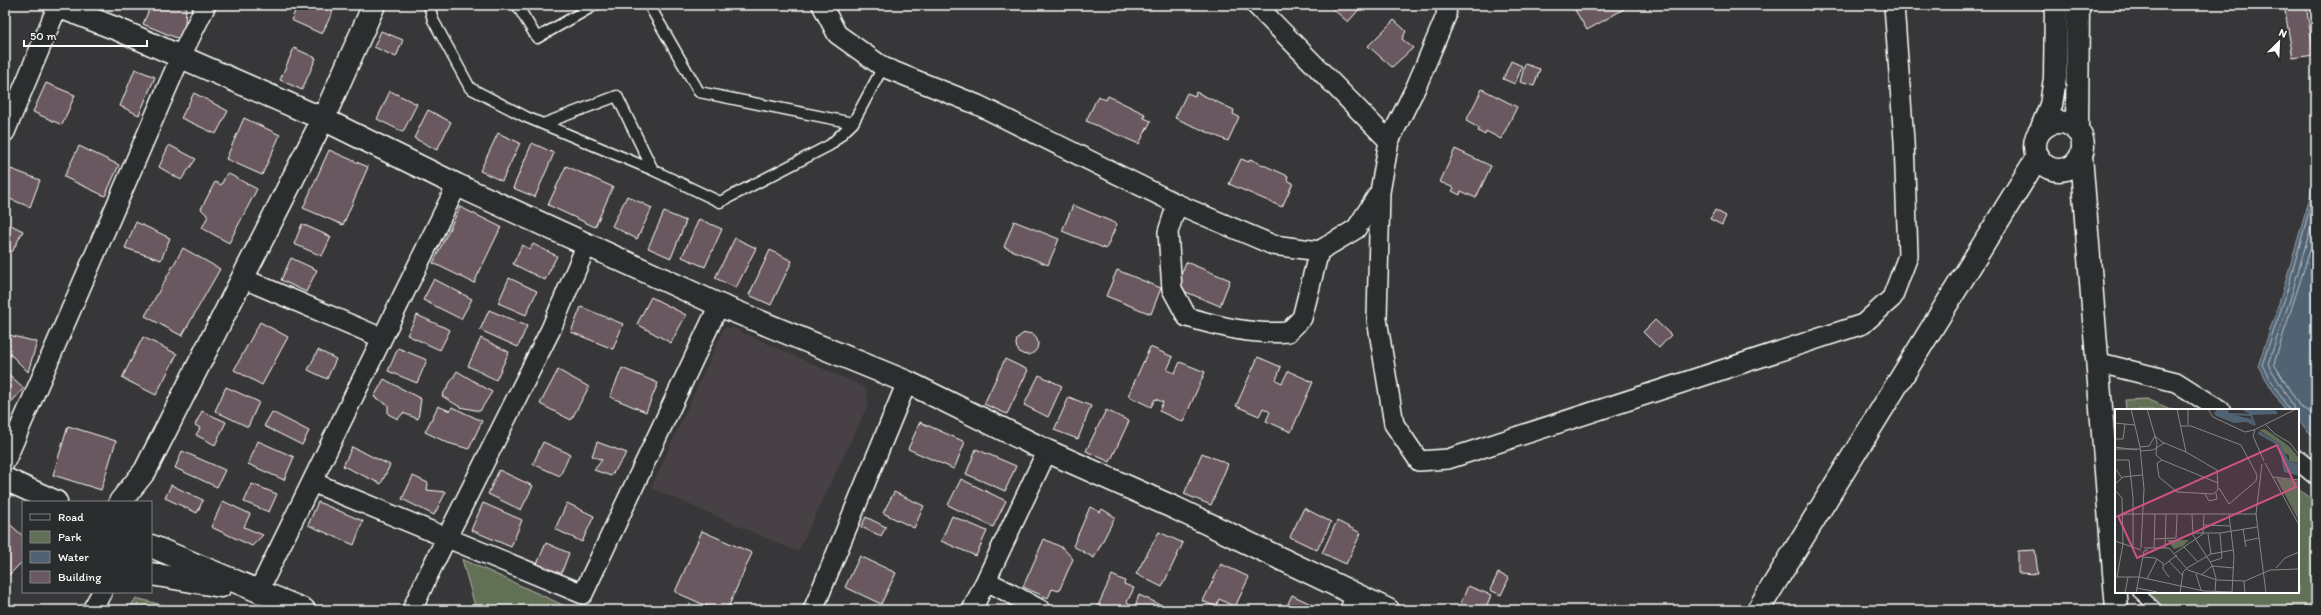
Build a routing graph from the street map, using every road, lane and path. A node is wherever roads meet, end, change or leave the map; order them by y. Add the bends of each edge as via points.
1 (57, 5) edge
2 (206, 5) edge
3 (374, 5) edge
4 (429, 5) edge
5 (517, 5) edge
6 (595, 5) edge
7 (649, 5) edge
8 (822, 5) edge
9 (1256, 5) edge
10 (1447, 5) edge
11 (1894, 5) edge
12 (2056, 5) edge
13 (2078, 5) edge
14 (180, 58) junction
15 (883, 68) junction
16 (322, 120) junction
17 (853, 122) junction
18 (543, 124) junction
19 (2041, 130) junction
20 (2077, 130) junction
21 (5, 132) edge
22 (1389, 141) junction
23 (2038, 156) junction
24 (2081, 156) junction
25 (653, 170) junction
26 (457, 185) junction
27 (1380, 192) junction
28 (1177, 204) junction
29 (587, 244) junction
30 (1319, 250) junction
31 (242, 278) junction
32 (719, 305) junction
33 (382, 338) junction
34 (2096, 362) junction
35 (907, 382) junction
36 (2218, 409) edge
37 (1046, 451) junction
38 (2299, 461) edge
39 (5, 462) edge
40 (145, 471) junction
41 (2316, 475) edge
42 (5, 479) edge
43 (312, 482) junction
44 (5, 483) edge
45 (22, 501) edge
46 (54, 501) edge
47 (121, 501) edge
48 (138, 501) edge
49 (446, 537) junction
50 (152, 546) edge
51 (2115, 572) edge
52 (152, 574) edge
53 (987, 581) junction
54 (258, 592) junction
55 (87, 593) edge
56 (101, 593) edge
57 (2116, 593) edge
58 (2139, 593) edge
59 (1352, 603) edge
60 (86, 610) edge
61 (92, 610) edge
62 (304, 610) edge
63 (412, 610) edge
64 (813, 610) edge
65 (972, 610) edge
66 (1041, 610) edge
67 (1388, 610) edge
68 (1758, 610) edge
69 (2116, 610) edge
70 (2158, 610) edge

1 - 14 street
1 - 21 street
2 - 14 street
3 - 16 street
4 - 18 lane via 434,20 470,88
5 - 6 lane via 537,38
7 - 17 lane via 699,92
8 - 15 street via 836,34
9 - 22 street
10 - 22 street via 1446,16 1416,87
11 - 27 street via 1904,141 1908,256 1892,298 1863,324 1448,458 1419,461 1394,424 1377,319
12 - 19 street via 2055,78 2051,105
13 - 20 street
14 - 16 street
14 - 39 street
15 - 17 lane
15 - 28 street via 978,105
16 - 26 street
16 - 31 street
17 - 25 lane via 830,145 720,202
18 - 25 lane
18 - 25 lane via 617,96
19 - 20 street via 2059,122 2071,125
19 - 23 street via 2036,143
20 - 24 street via 2083,143
22 - 27 street
23 - 24 street via 2048,167 2056,170 2071,167
23 - 68 street
24 - 34 street
26 - 29 street
26 - 33 street
27 - 30 street via 1356,229
28 - 30 street via 1273,245
28 - 30 street via 1168,232 1172,289 1187,317 1224,328 1266,334 1288,332 1302,318
29 - 32 street
29 - 49 street via 551,329
31 - 33 street
31 - 40 street
32 - 35 street
32 - 49 street via 583,594
33 - 43 street
34 - 36 street via 2176,382
34 - 51 street
35 - 37 street
35 - 64 street
37 - 53 street
37 - 59 street via 1175,508
38 - 41 street
40 - 47 street
40 - 48 street
42 - 46 street
43 - 49 street
43 - 54 street
44 - 45 street
49 - 63 street
50 - 54 street
52 - 54 street
53 - 65 street
53 - 66 street
54 - 62 street
55 - 60 street
56 - 61 street
57 - 69 street
58 - 70 lane
59 - 67 street

